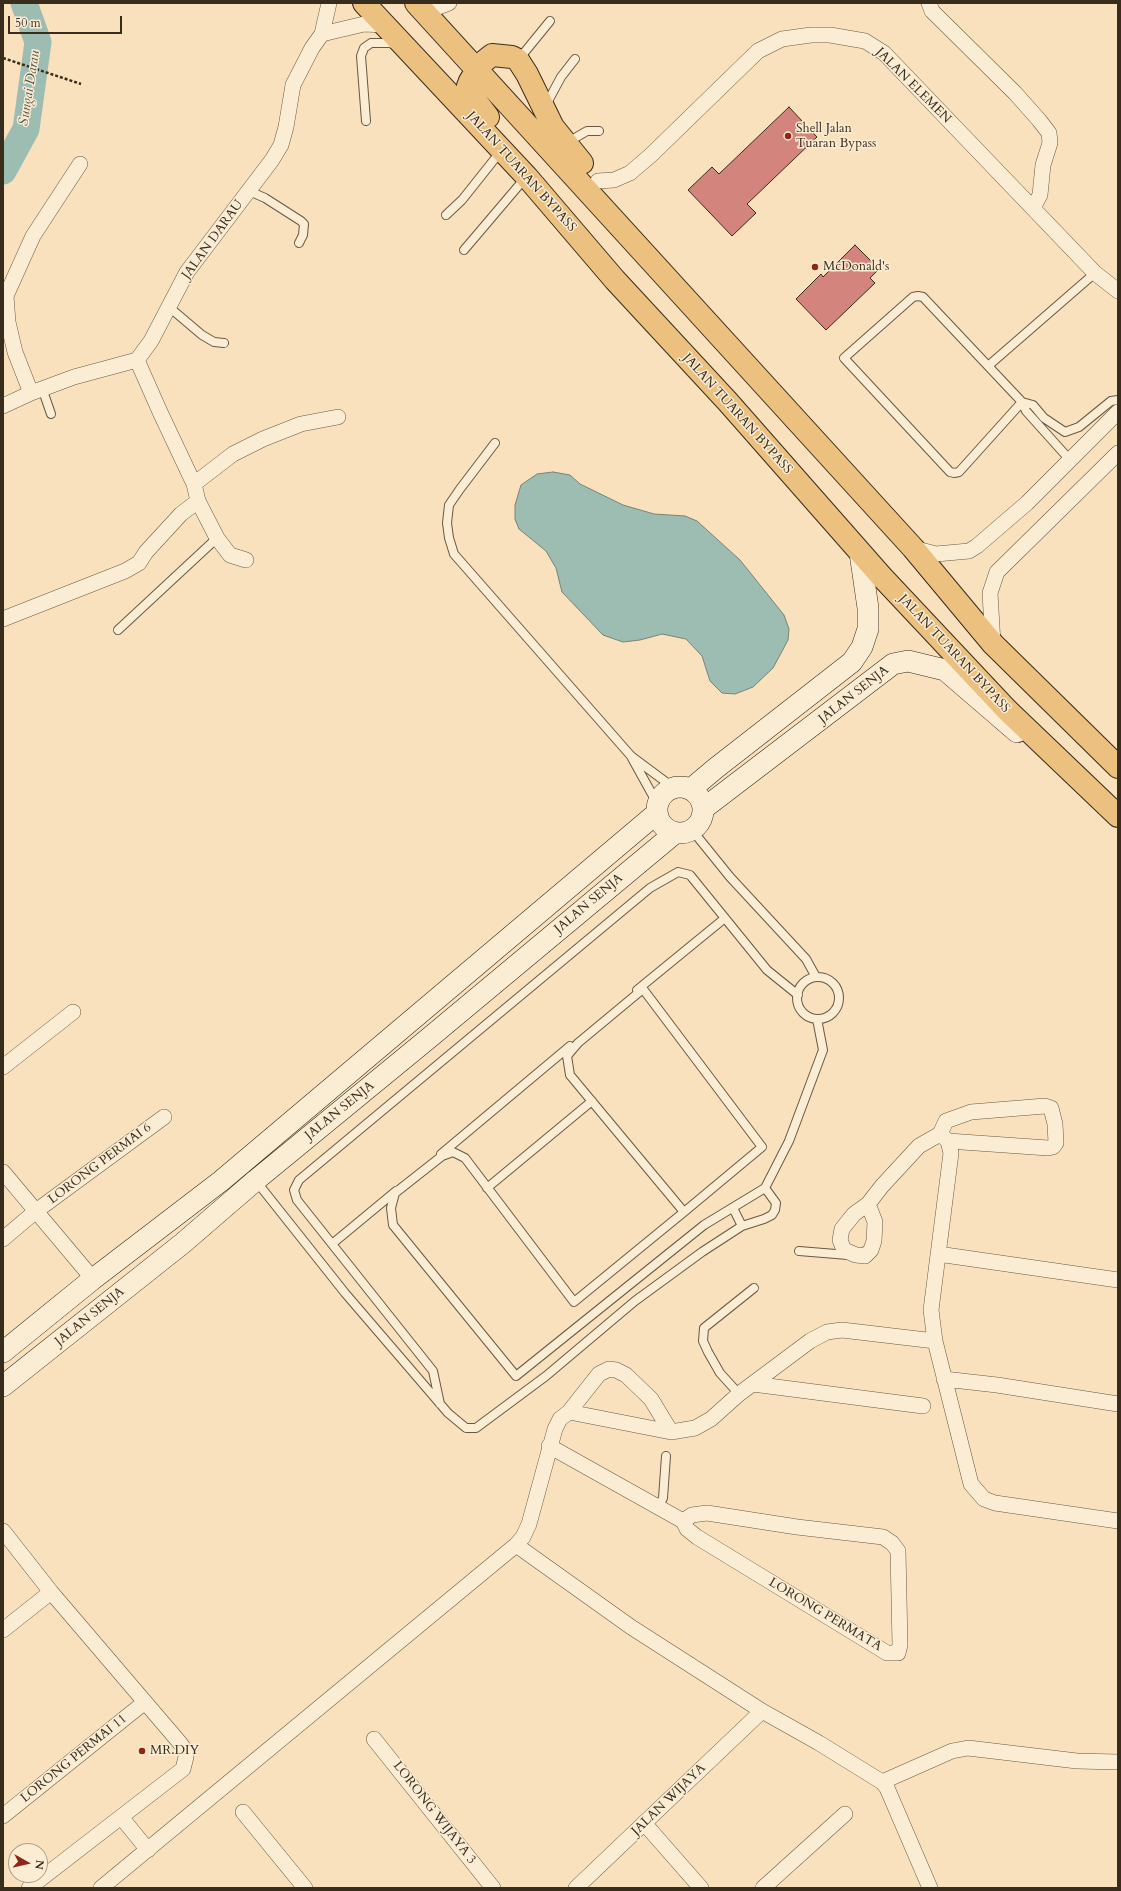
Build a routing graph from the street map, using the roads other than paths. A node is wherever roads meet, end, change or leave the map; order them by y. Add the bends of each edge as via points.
1 (329, 3) edge
2 (364, 3) edge
3 (449, 3) edge
4 (929, 3) edge
5 (421, 8) edge
6 (550, 21) dead end
7 (386, 25) junction
8 (322, 34) junction
9 (408, 48) junction
10 (575, 59) dead end
11 (518, 60) junction
12 (477, 69) junction
13 (543, 109) junction
14 (366, 121) dead end
15 (599, 131) dead end
16 (565, 144) junction
17 (501, 150) junction
18 (80, 164) dead end
19 (527, 176) junction
20 (598, 181) junction
21 (249, 192) junction
22 (1033, 208) junction
23 (446, 215) dead end
24 (299, 243) dead end
25 (464, 250) dead end
26 (1095, 272) junction
27 (1118, 291) edge
28 (687, 299) junction
29 (169, 307) junction
30 (224, 343) dead end
31 (137, 360) junction
32 (988, 366) junction
33 (36, 390) junction
34 (1118, 400) edge
35 (728, 402) junction
36 (1022, 402) junction
37 (3, 406) edge
38 (1118, 412) edge
39 (51, 414) dead end
40 (338, 417) dead end
41 (495, 443) dead end
42 (1118, 453) edge
43 (1070, 460) junction
44 (194, 484) junction
45 (198, 501) junction
46 (217, 538) junction
47 (913, 548) junction
48 (860, 553) junction
49 (246, 560) dead end
50 (3, 619) edge
51 (118, 630) dead end
52 (993, 644) junction
53 (1050, 752) junction
54 (631, 756) junction
55 (1118, 766) edge
56 (683, 789) junction
57 (658, 809) junction
58 (704, 809) junction
59 (1118, 816) edge
60 (684, 831) junction
61 (724, 918) junction
62 (816, 977) junction
63 (798, 995) junction
64 (73, 1012) dead end
65 (817, 1020) junction
66 (3, 1067) edge
67 (592, 1101) junction
68 (164, 1116) dead end
69 (944, 1138) junction
70 (3, 1172) edge
71 (256, 1180) junction
72 (487, 1188) junction
73 (764, 1188) junction
74 (868, 1204) junction
75 (733, 1208) junction
76 (36, 1211) junction
77 (684, 1212) junction
78 (742, 1226) junction
79 (3, 1239) edge
80 (332, 1244) junction
81 (799, 1251) dead end
82 (938, 1254) junction
83 (856, 1255) junction
84 (93, 1279) junction
85 (1118, 1280) edge
86 (754, 1288) dead end
87 (935, 1341) junction
88 (3, 1352) edge
89 (944, 1378) junction
90 (753, 1384) junction
91 (3, 1386) edge
92 (739, 1394) junction
93 (440, 1404) junction
94 (1118, 1404) edge
95 (923, 1406) dead end
96 (569, 1412) junction
97 (671, 1432) junction
98 (549, 1446) junction
99 (666, 1456) dead end
100 (658, 1508) junction
101 (683, 1521) junction
102 (1118, 1521) edge
103 (3, 1531) edge
104 (516, 1545) junction
105 (50, 1592) junction
106 (3, 1630) edge
107 (145, 1702) junction
108 (762, 1711) junction
109 (374, 1739) dead end
110 (1118, 1762) edge
111 (882, 1782) junction
112 (243, 1812) dead end
113 (845, 1814) dead end
114 (3, 1816) edge
115 (121, 1817) junction
116 (644, 1823) junction
117 (148, 1850) junction
118 (29, 1888) edge
119 (101, 1888) edge
120 (305, 1888) edge
121 (493, 1888) edge
122 (576, 1888) edge
123 (701, 1888) edge
124 (764, 1888) edge
125 (930, 1888) edge

1 - 8 street, JALAN DARAU
2 - 7 highway, JALAN TUARAN BYPASS
3 - 5 street
4 - 22 street via 932,11 1015,93 1049,133 1050,143 1043,165 1040,195
5 - 12 highway
6 - 11 lane
7 - 8 street via 364,24
7 - 9 highway, JALAN TUARAN BYPASS
8 - 21 street, JALAN DARAU via 293,85 281,145
9 - 14 lane via 390,43 371,43 364,48 361,56
9 - 17 highway, JALAN TUARAN BYPASS
10 - 13 lane
11 - 12 highway via 492,55
11 - 13 highway
12 - 28 highway
12 - 35 highway via 468,86 478,105 726,385
13 - 16 highway
15 - 16 lane via 587,131
16 - 20 highway
17 - 19 highway, JALAN TUARAN BYPASS
17 - 23 lane via 462,200
18 - 33 street via 33,236 6,296 8,322 15,352
19 - 25 lane
19 - 35 highway, JALAN TUARAN BYPASS via 616,280
20 - 22 street, JALAN ELEMEN via 614,180 630,173 758,51 782,39 830,35 865,41 884,53
20 - 28 highway via 644,238
21 - 24 lane via 265,198 304,224
21 - 29 street, JALAN DARAU via 187,272
22 - 26 street, JALAN ELEMEN
26 - 27 street, JALAN ELEMEN
26 - 32 lane
28 - 47 highway
29 - 30 lane via 202,335 214,342
29 - 31 street, JALAN DARAU via 151,341
31 - 33 street via 95,370
31 - 44 street
32 - 36 lane
32 - 36 lane via 923,297 918,296 913,297 844,358 950,472 960,472
33 - 37 street
33 - 39 lane
34 - 36 lane via 1111,401 1079,427 1065,432 1044,418 1033,405
35 - 48 highway, JALAN TUARAN BYPASS
36 - 43 lane via 1026,411
38 - 43 street
40 - 44 street via 301,424 263,439 233,454
41 - 54 lane via 449,506 448,538 454,554
42 - 52 street via 997,572 990,593
43 - 47 street via 1027,503 977,546 968,551 936,554
44 - 45 street
45 - 46 street
45 - 50 street via 181,514 138,563 125,571
46 - 49 street via 230,555
46 - 51 lane
47 - 52 highway
48 - 53 highway, JALAN TUARAN BYPASS via 1007,710
48 - 56 main road, JALAN SENJA via 868,608 868,629 862,647 852,662 716,768
52 - 55 highway
53 - 58 main road, JALAN SENJA via 1014,730 946,670 908,661 893,664
53 - 59 highway, JALAN TUARAN BYPASS
54 - 56 lane
54 - 57 lane
56 - 57 main road, JALAN SENJA via 663,794
56 - 58 main road via 700,798
57 - 60 main road via 663,825
57 - 84 main road, JALAN SENJA via 221,1181
58 - 60 main road, JALAN SENJA via 701,821
60 - 62 lane via 806,959
60 - 71 main road, JALAN SENJA
61 - 63 lane via 767,970
61 - 80 lane
61 - 80 lane via 690,875 678,872 650,888 299,1180 294,1190 297,1200
62 - 63 lane via 804,983
62 - 65 lane via 823,977 835,985 840,998 839,1005 830,1016
63 - 65 lane via 798,1002 804,1014
64 - 66 street
65 - 73 lane via 823,1050 790,1141
67 - 72 lane
67 - 77 lane
67 - 77 lane via 570,1075 567,1056 643,989 762,1147
68 - 76 street, LORONG PERMAI 6
69 - 69 street via 946,1121 970,1112 1049,1106 1055,1124 1056,1143 1048,1148
69 - 74 street via 920,1146
69 - 82 street via 951,1153
70 - 76 street
71 - 91 main road, JALAN SENJA via 183,1243
71 - 93 lane via 345,1293
72 - 75 lane via 465,1158 453,1152 442,1156 395,1193 392,1208 393,1225 516,1376 704,1225
72 - 77 lane via 574,1302
73 - 75 lane
73 - 78 lane via 776,1203 775,1210 768,1218
74 - 83 street via 875,1222 874,1241 866,1256
74 - 83 street via 854,1214 842,1229 840,1240 844,1250
75 - 78 lane
76 - 79 street, LORONG PERMAI 6
76 - 84 street
78 - 93 lane via 635,1301 546,1376 476,1428 466,1428
80 - 93 lane via 434,1372
81 - 83 lane
82 - 85 street
82 - 87 street via 931,1310
84 - 88 main road, JALAN SENJA
86 - 92 lane via 704,1328 703,1340 708,1352 720,1372
87 - 89 street
87 - 90 street via 842,1330 827,1332 810,1341
89 - 94 street
89 - 102 street via 971,1484 984,1499 994,1503
90 - 92 street
90 - 95 street
92 - 97 street via 711,1419 695,1428
96 - 97 street
96 - 97 street via 599,1374 609,1369 616,1370 626,1374 650,1399
96 - 98 street via 560,1420
98 - 100 street, LORONG PERMATA
98 - 104 street via 529,1524
99 - 100 lane via 663,1498
100 - 101 street, LORONG PERMATA
101 - 101 street, LORONG PERMATA via 687,1529 697,1537 887,1653 898,1654 898,1551 883,1537 707,1513 692,1515
103 - 105 street
104 - 108 street via 631,1627
104 - 117 street
105 - 106 street
105 - 107 street
107 - 114 street, LORONG PERMAI 11
107 - 115 street via 180,1742 186,1758 182,1769
108 - 111 street
108 - 116 street, JALAN WIJAYA
109 - 121 street, LORONG WIJAYA 3
110 - 111 street via 1077,1761 968,1748 952,1751
111 - 125 street via 887,1788
112 - 120 street
113 - 124 street
115 - 117 street
115 - 118 street
116 - 122 street, JALAN WIJAYA
116 - 123 street
117 - 119 street

